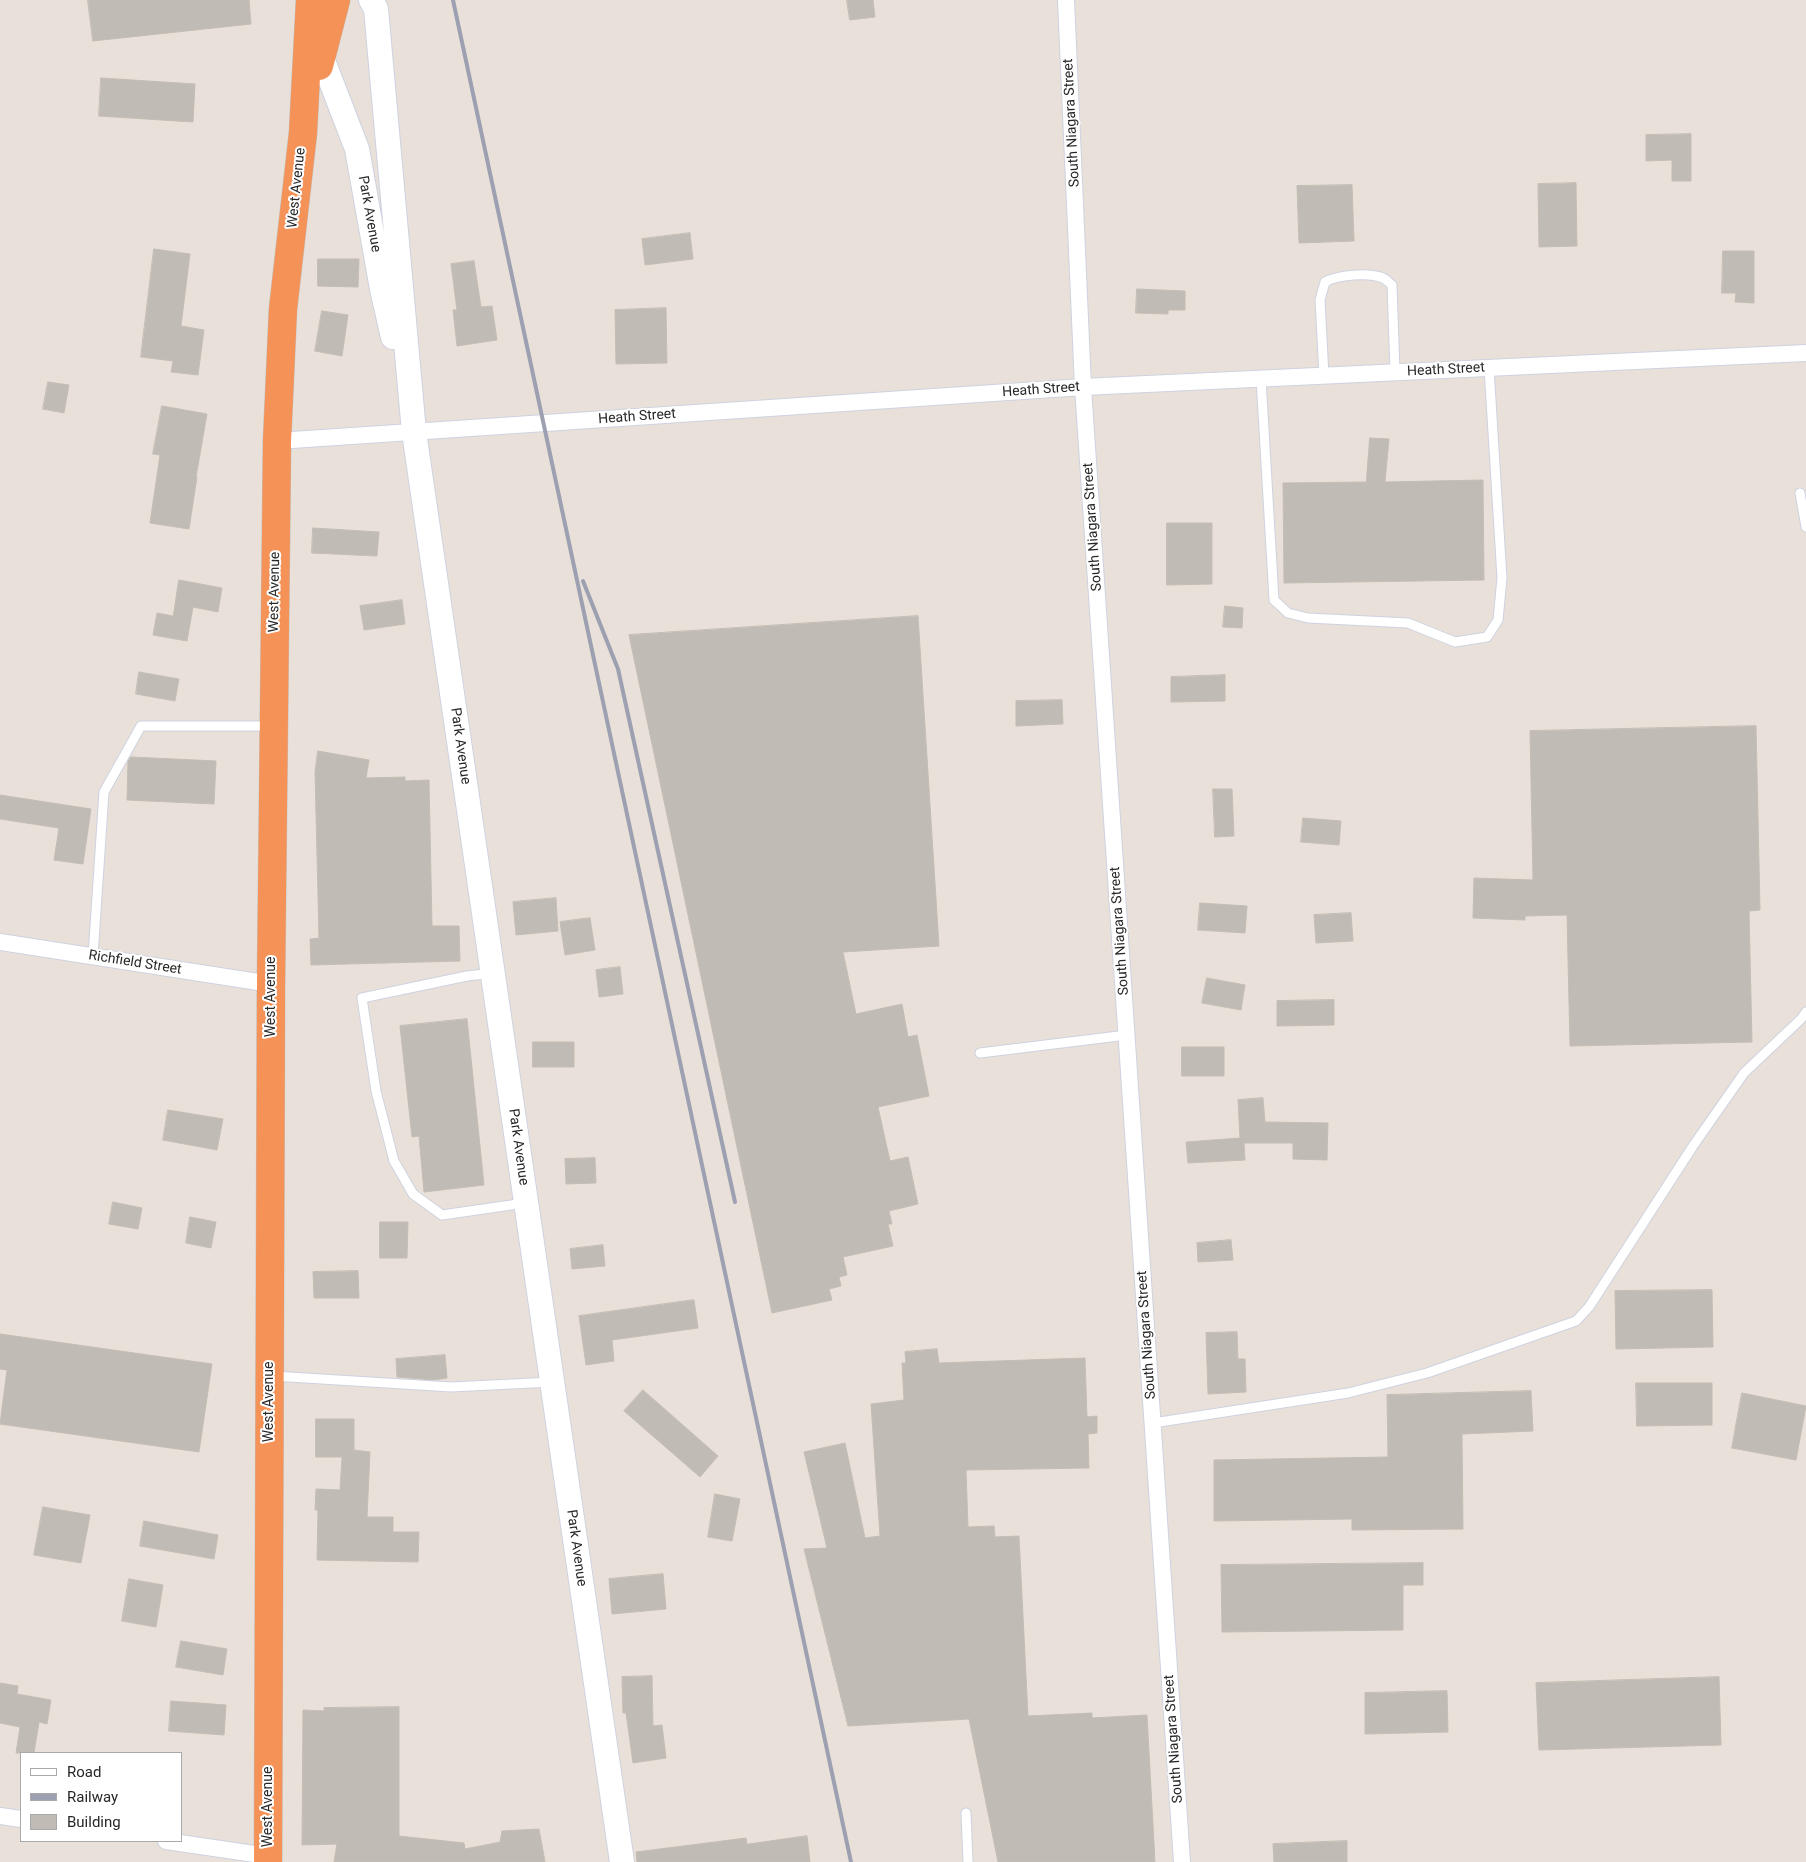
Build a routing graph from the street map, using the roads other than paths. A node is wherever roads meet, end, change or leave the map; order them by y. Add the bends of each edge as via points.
1 (312, 0) edge
2 (336, 0) edge
3 (371, 0) edge
4 (1066, 0) edge
5 (322, 58) junction
6 (303, 134) junction
7 (1806, 353) edge
8 (1489, 368) junction
9 (1395, 372) junction
10 (1324, 376) junction
11 (1261, 379) junction
12 (1083, 387) junction
13 (414, 432) junction
14 (277, 441) junction
15 (1800, 493) dead end
16 (1806, 527) edge
17 (274, 726) junction
18 (0, 942) edge
19 (93, 956) junction
20 (493, 973) junction
21 (271, 984) junction
22 (1806, 1012) edge
23 (1127, 1035) junction
24 (980, 1053) dead end
25 (526, 1202) junction
26 (269, 1376) junction
27 (552, 1382) junction
28 (1153, 1423) junction
29 (966, 1813) dead end
30 (0, 1816) edge
31 (20, 1819) edge
32 (172, 1842) edge
33 (268, 1859) edge
34 (622, 1862) edge
35 (968, 1862) edge
36 (1182, 1862) edge

1 - 5 main road, Park Avenue
1 - 6 highway
2 - 5 highway
3 - 13 main road, Park Avenue via 376,9
4 - 12 street, South Niagara Street
5 - 6 highway
5 - 13 main road, Park Avenue via 357,149 382,289
6 - 14 highway, West Avenue via 283,309
7 - 8 street, Heath Street
8 - 9 street, Heath Street
8 - 11 lane via 1502,578 1498,620 1487,637 1455,642 1408,623 1308,618 1288,613 1274,600
9 - 10 street, Heath Street
9 - 10 lane via 1392,285 1384,278 1371,275 1333,277 1324,282 1320,300
10 - 11 street, Heath Street
11 - 12 street, Heath Street
12 - 13 street, Heath Street
12 - 23 street, South Niagara Street
13 - 14 street, Heath Street
13 - 20 main road, Park Avenue
14 - 17 highway, West Avenue
15 - 16 lane
17 - 19 lane via 141,726 104,792
17 - 21 highway, West Avenue
18 - 19 street, Richfield Street
19 - 21 street, Richfield Street
20 - 25 main road, Park Avenue
20 - 25 lane via 362,998 376,1091 394,1161 413,1194 442,1215
21 - 26 highway, West Avenue
22 - 28 lane via 1744,1073 1589,1307 1576,1321 1427,1373 1348,1394
23 - 24 lane
23 - 28 street, South Niagara Street
25 - 27 main road, Park Avenue
26 - 27 lane via 452,1387
26 - 33 highway, West Avenue
27 - 34 main road, Park Avenue
28 - 36 street, South Niagara Street
29 - 35 lane
30 - 31 street
32 - 33 street

